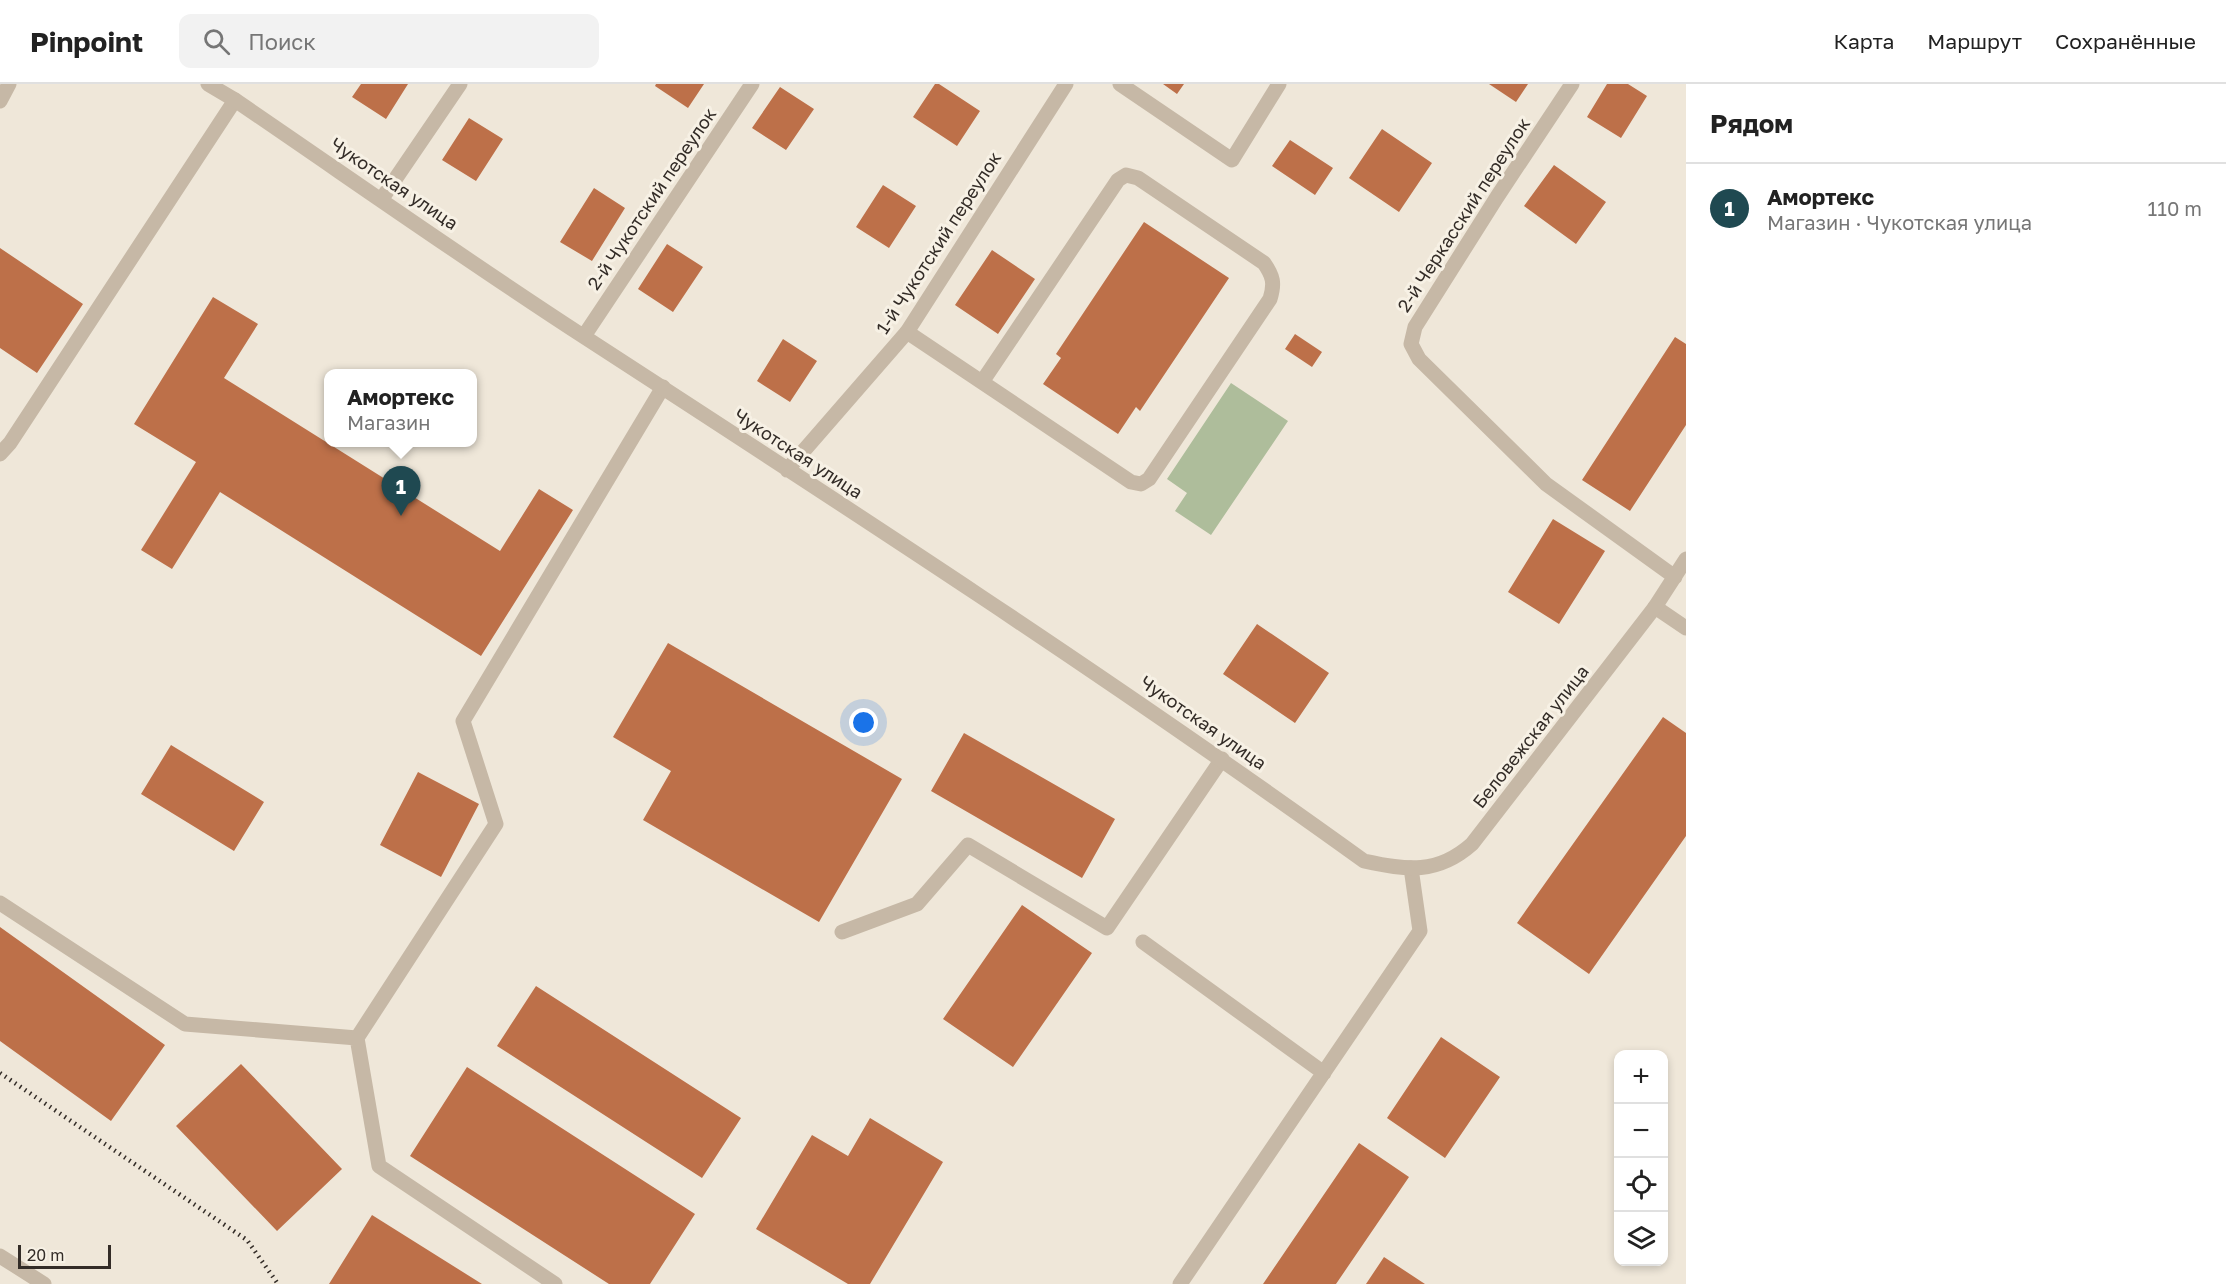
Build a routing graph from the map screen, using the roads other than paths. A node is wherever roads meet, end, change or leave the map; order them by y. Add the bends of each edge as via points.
1 (9, 84) edge
2 (208, 84) edge
3 (460, 84) edge
4 (752, 84) edge
5 (1066, 84) edge
6 (1120, 84) edge
7 (1279, 84) edge
8 (1572, 84) edge
9 (235, 99) junction
10 (0, 100) edge
11 (381, 200) junction
12 (907, 332) junction
13 (584, 336) junction
14 (982, 382) junction
15 (663, 387) junction
16 (3, 444) edge
17 (786, 470) junction
18 (1686, 559) edge
19 (1674, 577) junction
20 (1655, 607) junction
21 (1686, 628) edge
22 (1222, 759) junction
23 (1364, 861) joint
24 (1411, 868) junction
25 (0, 903) edge
26 (842, 933) dead end
27 (1143, 942) dead end
28 (357, 1038) junction
29 (1324, 1073) junction
30 (0, 1256) edge
31 (532, 1278) edge
32 (44, 1284) edge
33 (555, 1284) edge
34 (1180, 1284) edge

1 - 10 street
2 - 9 street, Чукотская улица
3 - 11 street
4 - 13 street, 2-й Чукотский переулок
5 - 12 street, 1-й Чукотский переулок
6 - 7 street via 1232,160
8 - 19 street, 2-й Черкасский переулок via 1415,327 1411,344 1419,359 1546,484
9 - 11 street, Чукотская улица
9 - 16 street
11 - 13 street, Чукотская улица
12 - 14 street
12 - 17 street, 1-й Чукотский переулок
13 - 15 street, Чукотская улица
14 - 14 street via 1131,482 1141,484 1149,479 1270,298 1273,276 1264,263 1138,178 1126,175 1118,180
15 - 17 street, Чукотская улица
15 - 28 street via 463,721 496,824
17 - 22 street, Чукотская улица via 1028,626
18 - 19 street, Беловежская улица
19 - 20 street, Беловежская улица
20 - 21 street
20 - 24 street, Беловежская улица via 1472,844 1456,858 1426,868
22 - 23 street, Чукотская улица
22 - 26 street via 1107,928 968,845 917,904
23 - 24 street, Беловежская улица
24 - 29 street via 1420,931
25 - 28 street via 185,1024
27 - 29 street
28 - 31 street via 379,1166
29 - 34 street
30 - 32 street
31 - 33 street

